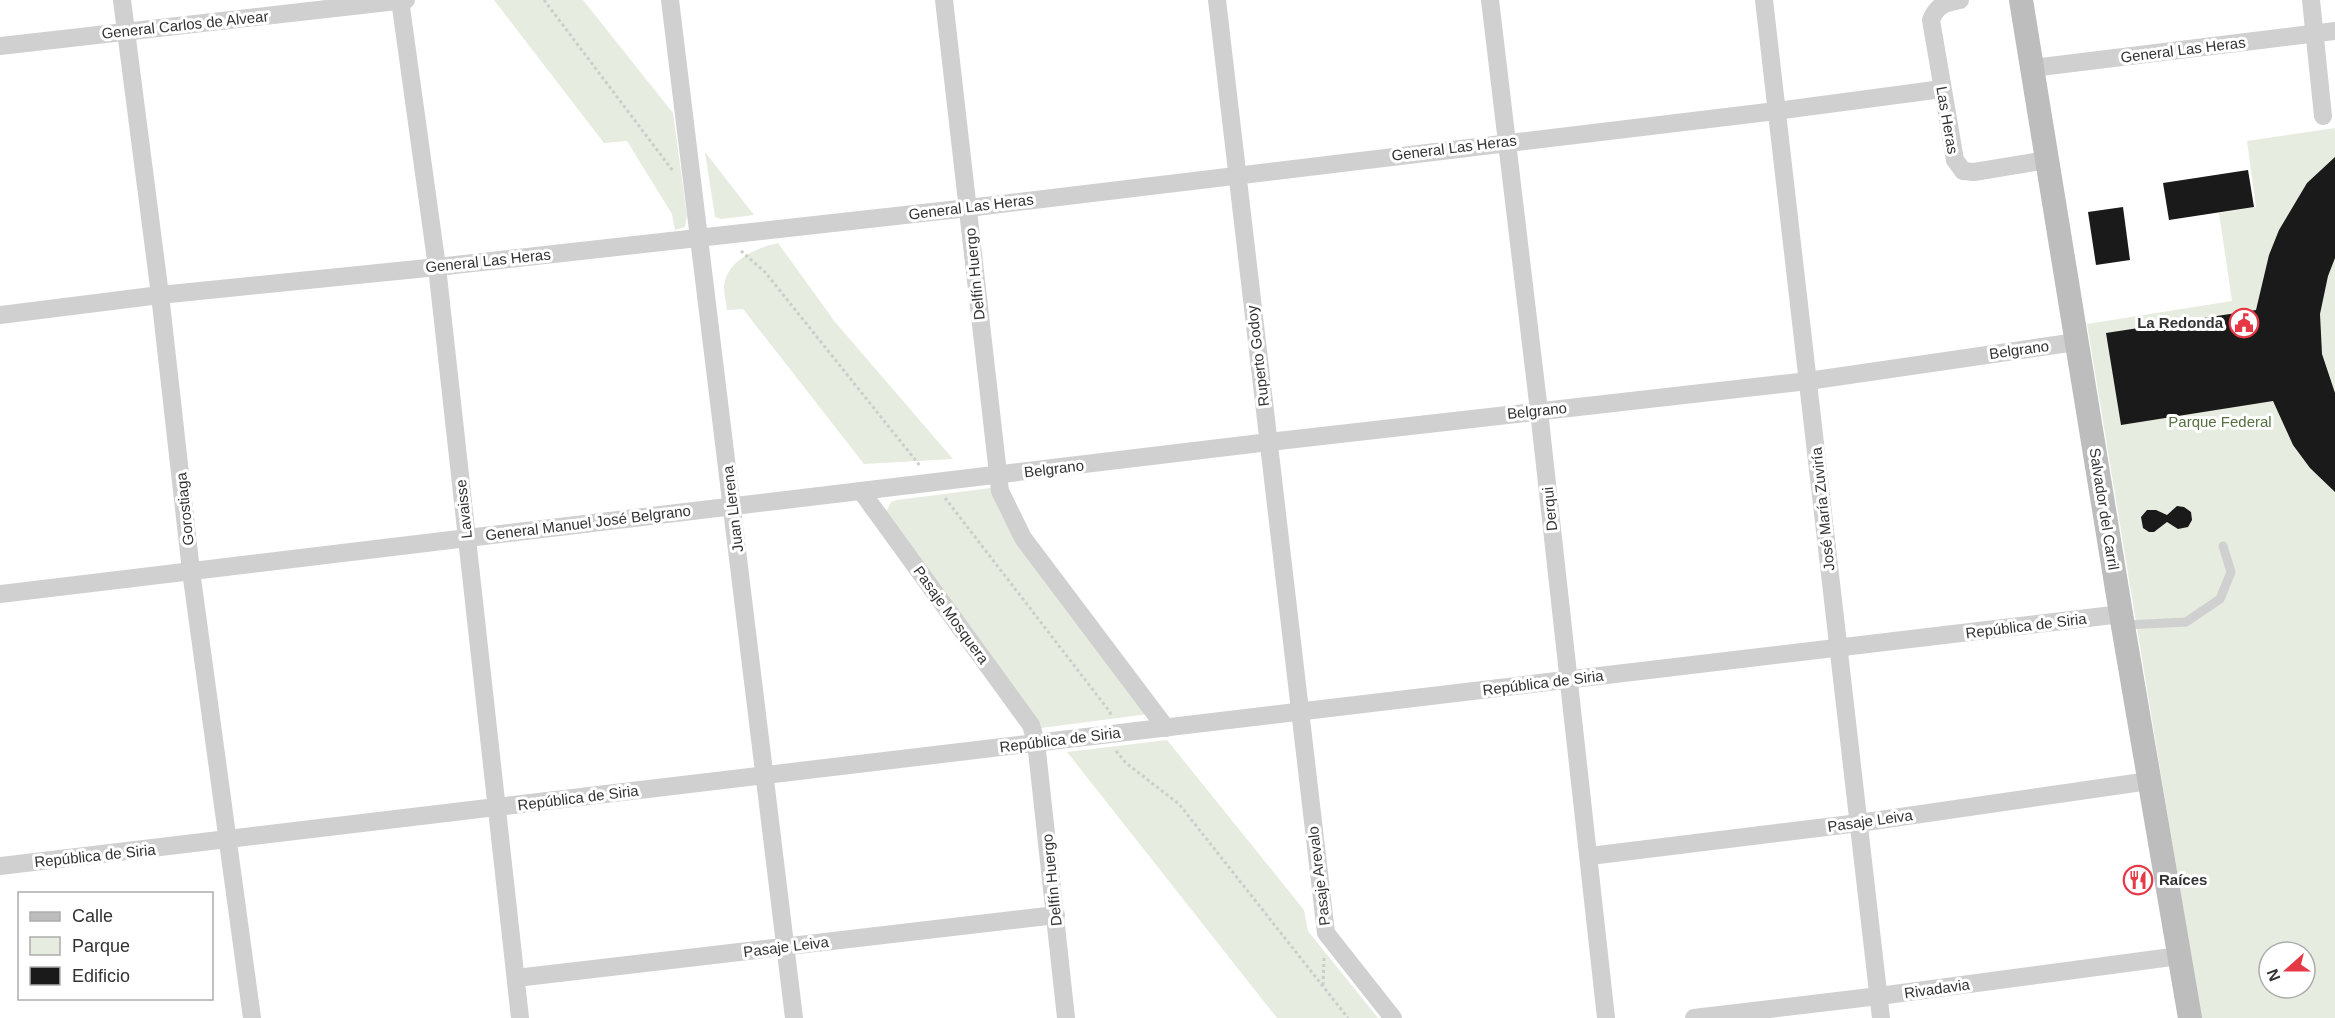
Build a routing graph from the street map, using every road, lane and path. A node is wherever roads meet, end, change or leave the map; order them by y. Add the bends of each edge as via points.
1 (122, 0) edge
2 (400, 0) edge
3 (406, 0) edge
4 (670, 0) edge
5 (944, 0) edge
6 (1217, 0) edge
7 (1490, 0) edge
8 (1764, 0) edge
9 (1960, 0) edge
10 (2021, 0) edge
11 (2311, 0) edge
12 (126, 31) junction
13 (2335, 31) edge
14 (2315, 34) junction
15 (0, 46) edge
16 (2032, 68) junction
17 (1942, 89) junction
18 (1776, 111) junction
19 (2323, 116) dead end
20 (1508, 142) junction
21 (2047, 160) junction
22 (1237, 175) junction
23 (968, 208) junction
24 (698, 238) junction
25 (436, 267) junction
26 (160, 295) junction
27 (0, 315) edge
28 (2076, 342) junction
29 (1808, 381) junction
30 (1539, 411) junction
31 (1269, 442) junction
32 (997, 476) junction
33 (932, 483) junction
34 (861, 491) junction
35 (733, 505) junction
36 (468, 537) junction
37 (2223, 546) dead end
38 (192, 571) junction
39 (0, 594) edge
40 (2122, 620) junction
41 (1838, 648) junction
42 (1570, 680) junction
43 (1300, 712) junction
44 (1166, 728) junction
45 (1113, 733) junction
46 (1036, 742) junction
47 (763, 777) junction
48 (2150, 781) junction
49 (496, 808) junction
50 (1859, 823) junction
51 (228, 841) junction
52 (1590, 856) junction
53 (0, 867) edge
54 (1056, 915) junction
55 (785, 948) junction
56 (2179, 956) junction
57 (516, 978) junction
58 (1879, 996) junction
59 (252, 1018) edge
60 (520, 1018) edge
61 (794, 1018) edge
62 (1066, 1018) edge
63 (1348, 1018) edge
64 (1393, 1018) edge
65 (1606, 1018) edge
66 (1694, 1018) edge
67 (1881, 1018) edge
68 (2190, 1018) edge

1 - 12 street, Gorostiaga
2 - 3 street, General Carlos de Alvear
2 - 12 street, General Carlos de Alvear
2 - 25 street, Lavaisse
4 - 24 street, Juan Llerena
5 - 23 street, Delfín Huergo
6 - 22 street, Ruperto Godoy
7 - 20 street, Derqui
8 - 18 street, José María Zuviría
9 - 17 street, Las Heras via 1943,3 1931,20
10 - 16 main road, Salvador del Carril
11 - 14 street
12 - 15 street, General Carlos de Alvear
12 - 26 street, Gorostiaga
13 - 14 street, General Las Heras
14 - 16 street, General Las Heras
14 - 19 street
16 - 21 main road, Salvador del Carril
17 - 18 street, General Las Heras
17 - 21 street, Las Heras via 1955,160 1963,171
18 - 20 street, General Las Heras
18 - 29 street, José María Zuviría
20 - 22 street, General Las Heras
20 - 30 street, Derqui
21 - 28 main road, Salvador del Carril
22 - 23 street, General Las Heras
22 - 31 street, Ruperto Godoy
23 - 24 street, General Las Heras
23 - 32 street, Delfín Huergo
24 - 25 street, General Las Heras
24 - 35 street, Juan Llerena
25 - 26 street, General Las Heras
25 - 36 street, Lavaisse
26 - 27 street, General Las Heras
26 - 38 street, Gorostiaga
28 - 29 street, Belgrano
28 - 40 main road, Salvador del Carril
29 - 30 street, Belgrano
29 - 41 street, José María Zuviría
30 - 31 street, Belgrano
30 - 42 street, Derqui
31 - 32 street, Belgrano
31 - 43 street, Ruperto Godoy
32 - 33 street, General Manuel José Belgrano
32 - 44 street via 1000,491 1023,538
33 - 34 street, General Manuel José Belgrano
33 - 45 path via 1110,712
34 - 35 street, General Manuel José Belgrano
34 - 46 street, Pasaje Mosquera via 1031,725
35 - 36 street, General Manuel José Belgrano
35 - 47 street, Juan Llerena
36 - 38 street, General Manuel José Belgrano
36 - 49 street, Lavaisse
37 - 40 lane via 2231,572 2220,599 2186,622
38 - 39 street, General Manuel José Belgrano
38 - 51 street, Gorostiaga
40 - 41 street, República de Siria
40 - 48 main road, Salvador del Carril
41 - 42 street, República de Siria
41 - 50 street, José María Zuviría
42 - 43 street, República de Siria
42 - 52 street, Derqui
43 - 44 street, República de Siria
43 - 64 street, Pasaje Arevalo via 1326,933
44 - 45 street, República de Siria
45 - 46 street, República de Siria
45 - 63 path via 1116,751 1179,804
46 - 47 street, República de Siria
46 - 54 street, Delfín Huergo
47 - 49 street, República de Siria
47 - 55 street, Juan Llerena
48 - 50 street, Pasaje Leiva
48 - 56 main road, Salvador del Carril
49 - 51 street, República de Siria
49 - 57 street, Lavaisse
50 - 52 street, Pasaje Leiva
50 - 58 street, José María Zuviría
51 - 53 street, República de Siria
51 - 59 street, Gorostiaga
52 - 65 street, Derqui
54 - 55 street, Pasaje Leiva
54 - 62 street, Delfín Huergo
55 - 57 street, Pasaje Leiva
55 - 61 street, Juan Llerena
56 - 58 street, Rivadavia
56 - 68 main road, Salvador del Carril
57 - 60 street, Lavaisse
58 - 66 street, Rivadavia
58 - 67 street, José María Zuviría

